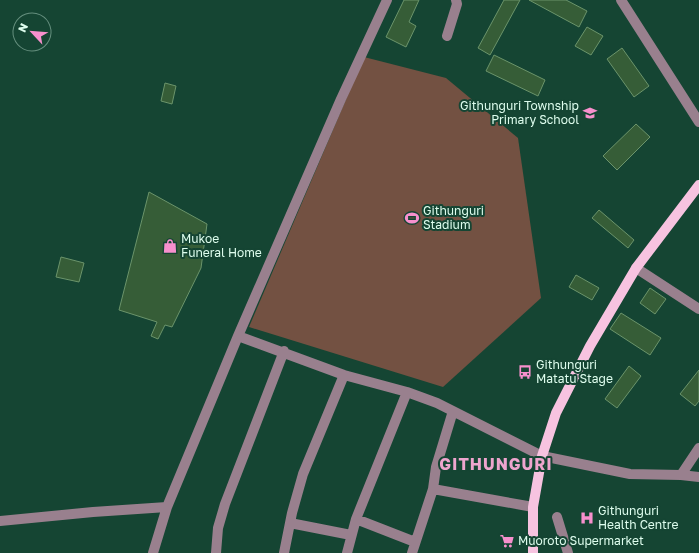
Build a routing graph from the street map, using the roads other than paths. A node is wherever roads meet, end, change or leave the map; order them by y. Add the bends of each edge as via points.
1 (387, 0) edge
2 (456, 0) edge
3 (621, 0) edge
4 (447, 36) dead end
5 (699, 122) edge
6 (699, 186) edge
7 (636, 268) junction
8 (699, 309) edge
9 (238, 336) junction
10 (284, 351) junction
11 (344, 374) junction
12 (407, 392) junction
13 (453, 411) junction
14 (699, 448) edge
15 (542, 456) junction
16 (681, 475) junction
17 (699, 477) edge
18 (432, 489) junction
19 (167, 507) junction
20 (533, 507) junction
21 (557, 517) dead end
22 (356, 519) junction
23 (0, 521) edge
24 (290, 523) junction
25 (351, 535) junction
26 (415, 542) junction
27 (153, 553) edge
28 (216, 553) edge
29 (284, 553) edge
30 (347, 553) edge
31 (412, 553) edge
32 (532, 553) edge
33 (568, 553) edge

1 - 9 street
2 - 4 street
3 - 5 street
6 - 7 main road
7 - 8 street
7 - 15 main road via 590,346 560,406
9 - 10 street
9 - 19 street
10 - 11 street
10 - 28 street via 225,504 218,528
11 - 12 street
11 - 24 street via 303,474
12 - 13 street
12 - 22 street
13 - 15 street
13 - 18 street
14 - 16 street
15 - 16 street via 630,474
15 - 20 main road
16 - 17 street
18 - 20 street
18 - 26 street
19 - 23 street
19 - 27 street
20 - 32 main road
21 - 33 street
22 - 25 street
22 - 26 street
24 - 25 street
24 - 29 street
25 - 30 street
26 - 31 street

